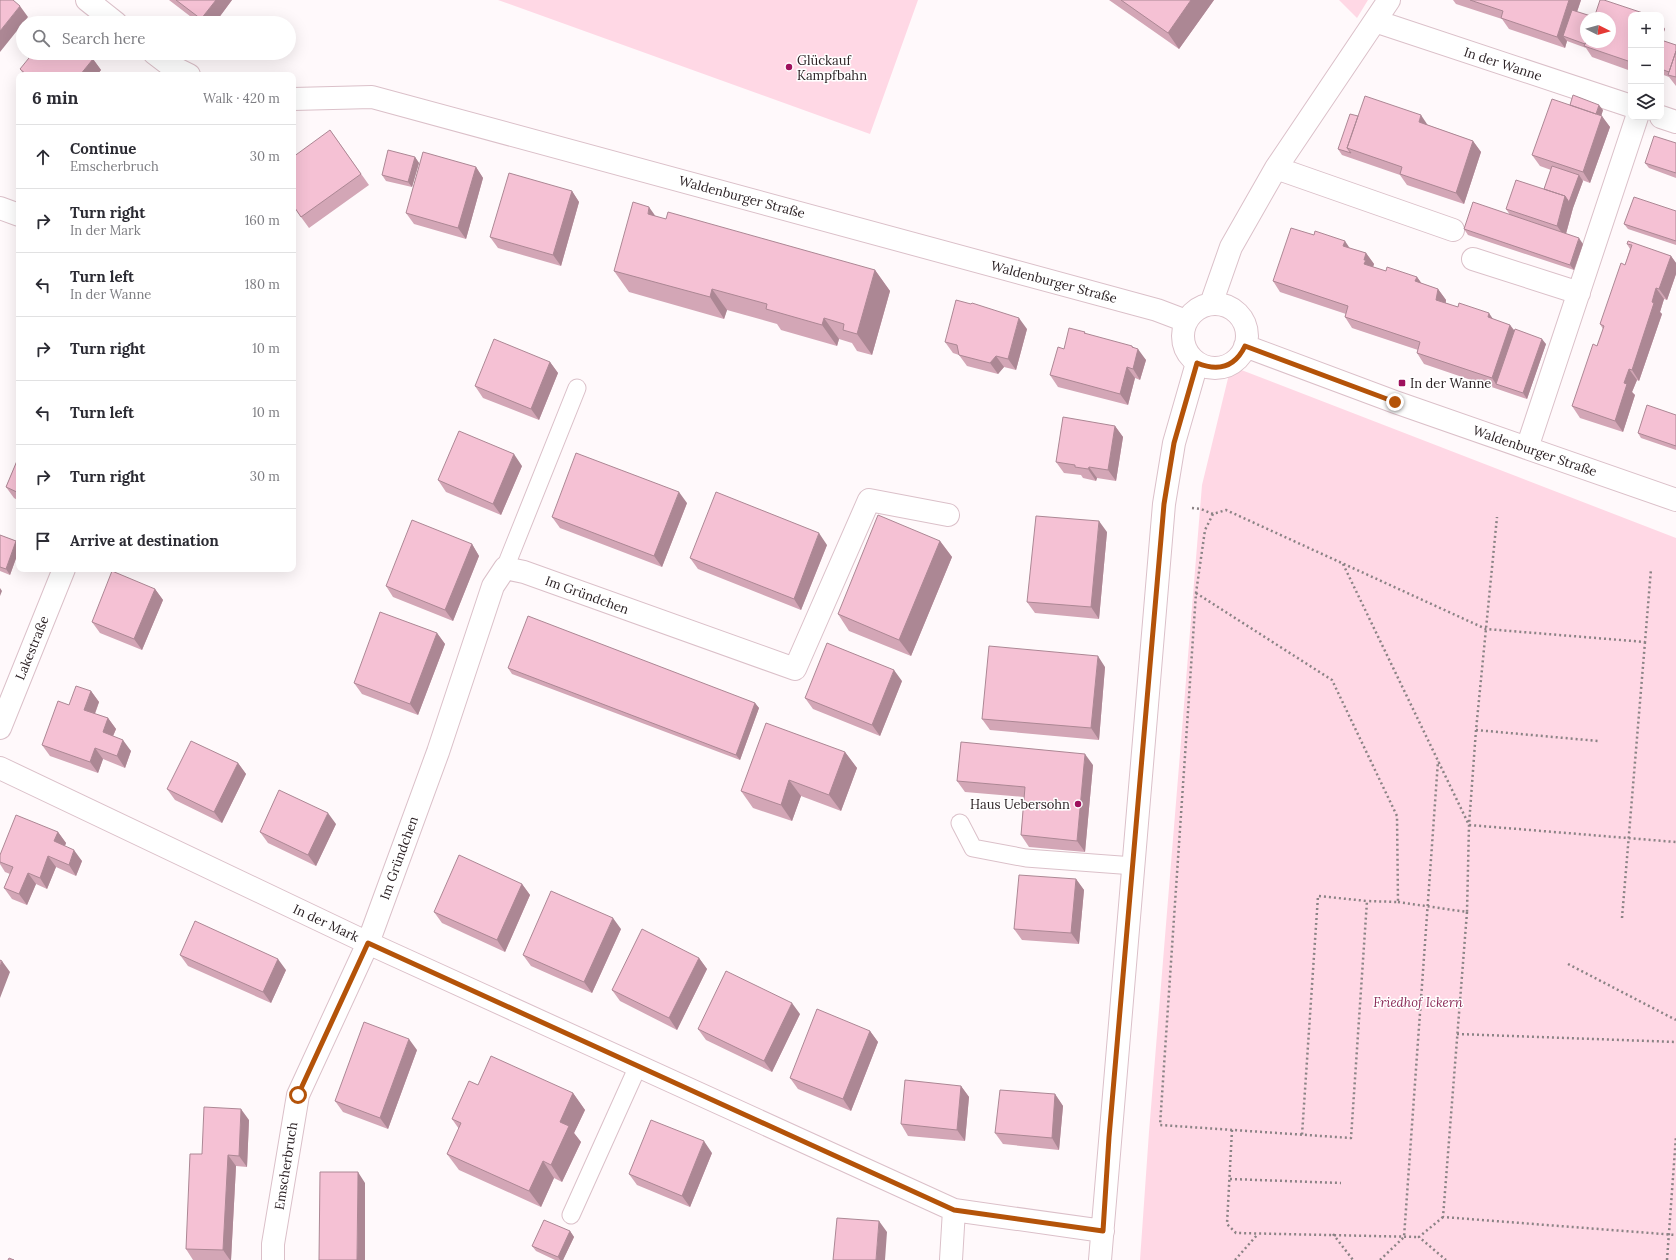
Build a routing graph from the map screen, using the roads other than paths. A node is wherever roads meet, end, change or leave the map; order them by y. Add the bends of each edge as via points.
1 (87, 0) edge
2 (1389, 0) edge
3 (107, 16) edge
4 (1375, 21) junction
5 (163, 60) edge
6 (184, 72) edge
7 (296, 99) edge
8 (1628, 105) edge
9 (1664, 118) edge
10 (1636, 120) edge
11 (1676, 122) edge
12 (1276, 168) junction
13 (0, 208) edge
14 (16, 215) edge
15 (1453, 230) dead end
16 (1473, 259) dead end
17 (1579, 293) junction
18 (1211, 304) junction
19 (1186, 321) junction
20 (1245, 346) junction
21 (1197, 363) junction
22 (577, 388) dead end
23 (1527, 448) junction
24 (1676, 500) edge
25 (948, 514) dead end
26 (505, 568) junction
27 (63, 572) edge
28 (0, 728) edge
29 (0, 768) edge
30 (960, 823) dead end
31 (1134, 866) junction
32 (368, 943) junction
33 (638, 1066) junction
34 (954, 1210) junction
35 (571, 1215) dead end
36 (1103, 1231) junction
37 (273, 1260) edge
38 (950, 1260) edge
39 (1100, 1260) edge

1 - 3 street
2 - 4 street
4 - 8 street, In der Wanne
4 - 12 street
5 - 6 street
7 - 19 street, Waldenburger Straße via 372,97 1158,310
9 - 11 street
10 - 17 street
12 - 15 street
12 - 18 street via 1231,248
13 - 14 street
16 - 17 street
17 - 23 street
18 - 19 street via 1196,310
18 - 20 street via 1229,307 1242,319 1247,337
19 - 21 street via 1182,340 1188,353
20 - 21 street via 1241,354 1226,366 1216,368
20 - 23 street, Waldenburger Straße
21 - 31 street via 1174,443 1164,504
22 - 26 lane
23 - 24 street, Waldenburger Straße
25 - 26 street, Im Gründchen via 869,500 795,669 524,572
26 - 32 street, Im Gründchen via 493,586 438,752
27 - 28 street, Lakestraße
29 - 32 street, In der Mark
30 - 31 lane via 973,848 1026,858
31 - 36 street
32 - 33 street, In der Mark
32 - 37 street, Emscherbruch via 298,1095 273,1244
33 - 34 street, In der Mark
33 - 35 lane
34 - 36 street, In der Mark
34 - 38 street
36 - 39 street

